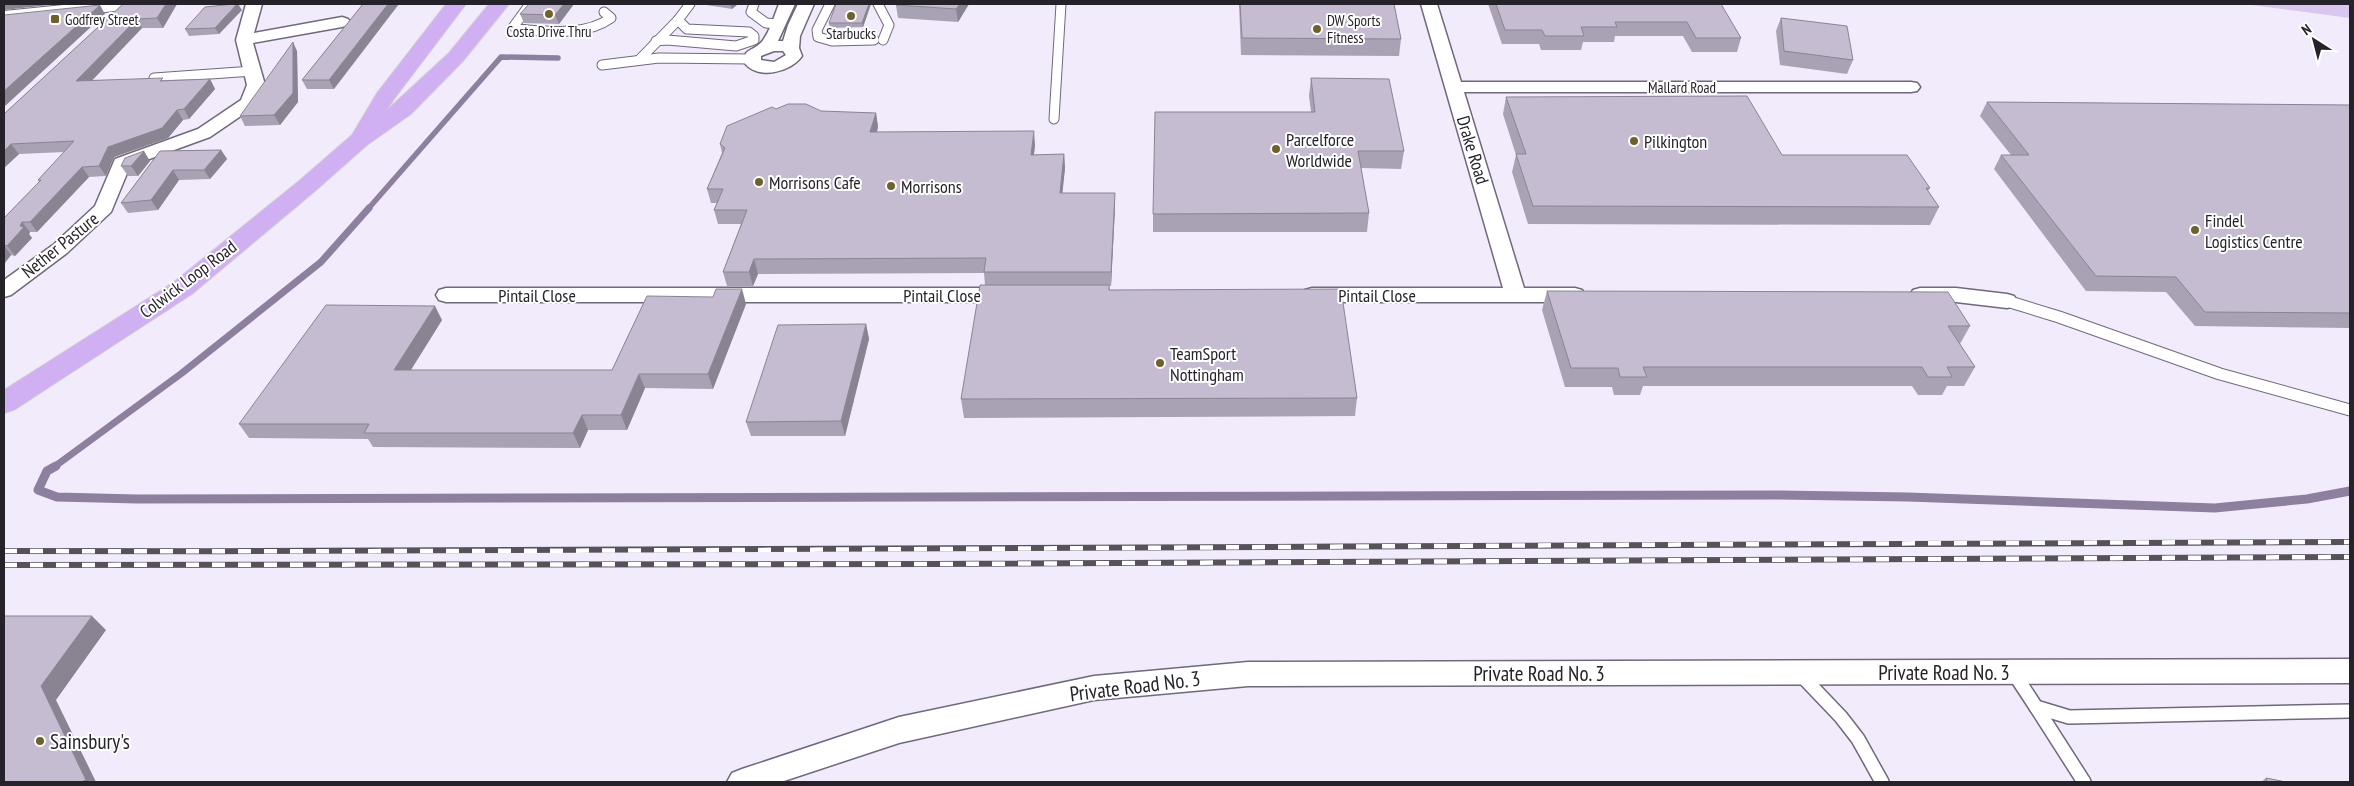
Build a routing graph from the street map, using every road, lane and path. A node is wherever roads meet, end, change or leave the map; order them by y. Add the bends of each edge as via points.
1 (124, 4) edge
2 (128, 4) edge
3 (254, 4) edge
4 (456, 4) edge
5 (478, 4) edge
6 (499, 4) edge
7 (530, 4) edge
8 (690, 4) edge
9 (754, 4) edge
10 (787, 4) edge
11 (806, 4) edge
12 (830, 4) edge
13 (878, 4) edge
14 (1061, 4) edge
15 (1428, 5) edge
16 (604, 12) dead end
17 (4, 17) edge
18 (678, 20) junction
19 (342, 22) dead end
20 (106, 24) edge
21 (777, 24) junction
22 (244, 40) junction
23 (874, 40) dead end
24 (883, 40) dead end
25 (656, 41) junction
26 (765, 47) junction
27 (791, 49) junction
28 (640, 59) junction
29 (751, 59) junction
30 (602, 65) dead end
31 (253, 71) junction
32 (154, 78) edge
33 (1454, 87) junction
34 (1911, 88) dead end
35 (1054, 119) dead end
36 (359, 140) junction
37 (4, 290) edge
38 (1515, 294) junction
39 (446, 295) dead end
40 (1029, 295) edge
41 (1294, 295) edge
42 (1598, 295) edge
43 (1899, 295) edge
44 (2007, 301) joint
45 (4, 402) edge
46 (2350, 410) edge
47 (2013, 672) junction
48 (2350, 672) edge
49 (1799, 673) junction
50 (2036, 707) junction
51 (2350, 711) edge
52 (742, 782) edge
53 (1882, 782) edge
54 (2084, 782) edge

1 - 17 street
2 - 20 street
3 - 22 street
4 - 36 main road, Colwick Loop Road via 384,97
5 - 36 main road via 436,60
6 - 36 main road, Colwick Loop Road via 456,56 404,109
7 - 16 lane via 514,26 516,29 584,30 611,18
8 - 18 lane
9 - 21 lane via 751,12 766,23
10 - 21 street
11 - 27 street via 795,24
12 - 23 lane via 817,30 818,37 832,41
13 - 24 lane via 889,25
14 - 35 lane
15 - 33 street, Drake Road
18 - 25 lane
18 - 25 lane via 686,28 749,32 754,40 736,46
19 - 22 street
21 - 26 street
22 - 31 street, Nether Pasture
25 - 28 lane
26 - 27 street via 780,45
26 - 29 street via 753,53
27 - 29 street via 794,56 779,65 761,66
28 - 29 lane
28 - 30 lane
31 - 32 lane
31 - 37 street, Nether Pasture via 256,85 248,103 204,133 122,163 104,208 60,249
33 - 34 street, Mallard Road
33 - 38 street, Drake Road
36 - 45 main road, Colwick Loop Road via 183,288
38 - 41 street, Pintail Close
38 - 42 street, Pintail Close
39 - 40 street, Pintail Close
43 - 44 street via 1956,295
44 - 46 lane via 2260,387
47 - 48 street, Private Road No. 3
47 - 49 street, Private Road No. 3
47 - 50 lane
49 - 52 street, Private Road No. 3 via 1248,674 1094,688 899,730
49 - 53 lane via 1858,739
50 - 51 lane via 2069,717
50 - 54 lane

